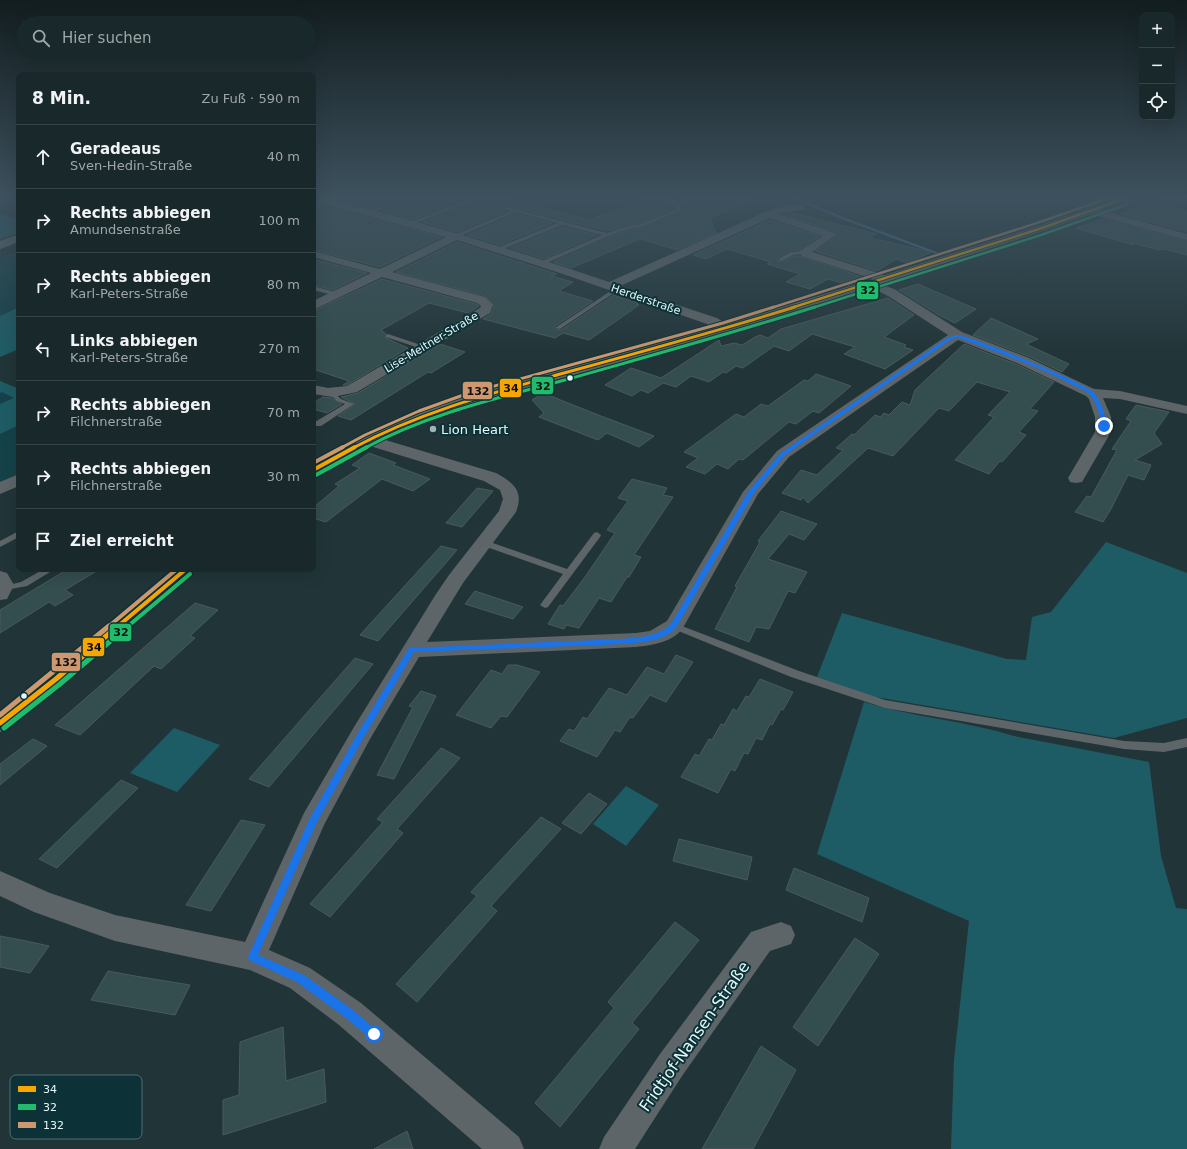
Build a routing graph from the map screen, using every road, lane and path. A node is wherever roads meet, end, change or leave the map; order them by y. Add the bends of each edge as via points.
1 (424, 252) edge
2 (507, 252) edge
3 (568, 252) edge
4 (690, 252) edge
5 (969, 252) edge
6 (804, 253) joint
7 (316, 255) edge
8 (780, 260) dead end
9 (542, 263) junction
10 (381, 273) junction
11 (886, 279) junction
12 (872, 284) junction
13 (614, 288) junction
14 (316, 289) edge
15 (337, 294) junction
16 (316, 304) edge
17 (558, 328) dead end
18 (725, 329) junction
19 (388, 336) dead end
20 (957, 336) junction
21 (422, 347) junction
22 (316, 390) edge
23 (1091, 392) junction
24 (332, 393) junction
25 (1187, 410) edge
26 (318, 424) dead end
27 (368, 440) junction
28 (316, 468) edge
29 (1076, 478) dead end
30 (16, 481) edge
31 (0, 489) edge
32 (597, 535) dead end
33 (16, 536) edge
34 (484, 543) junction
35 (0, 544) edge
36 (46, 572) edge
37 (182, 572) edge
38 (568, 573) junction
39 (1, 587) edge
40 (545, 605) dead end
41 (674, 626) junction
42 (412, 650) junction
43 (0, 723) edge
44 (1187, 742) edge
45 (0, 883) edge
46 (780, 935) dead end
47 (252, 957) junction
48 (507, 1149) edge
49 (616, 1149) edge

1 - 10 street
2 - 9 street, Herderstraße
3 - 9 lane
4 - 13 street
5 - 11 street
6 - 8 lane via 792,253
6 - 11 street
7 - 10 street
9 - 13 street, Herderstraße
10 - 15 street
10 - 21 street, Lise-Meitner-Straße via 481,300 487,305 486,310
11 - 12 street
12 - 18 street
12 - 20 street via 892,293
13 - 17 lane
13 - 18 street, Herderstraße via 712,321
14 - 15 lane
15 - 16 street
18 - 27 street via 471,399 422,416
19 - 21 lane
20 - 23 street via 1032,364
20 - 41 street via 948,339 783,454 751,492
21 - 24 street, Lise-Meitner-Straße via 352,389
22 - 24 street, Lise-Meitner-Straße
23 - 25 street via 1120,395
23 - 29 street via 1103,417 1103,432
24 - 26 lane via 339,400 350,404
27 - 28 street
27 - 34 street via 490,477 506,486 511,494 512,503
30 - 31 street
32 - 38 lane
33 - 35 lane
34 - 38 lane
34 - 42 street via 453,584
36 - 39 lane via 24,584
37 - 43 street
38 - 40 lane
41 - 42 street via 660,635 622,641
41 - 44 lane via 794,674 885,704 1124,745 1155,748 1180,746
42 - 47 street via 313,821
45 - 47 street via 44,903 115,928
46 - 49 street, Fridtjof-Nansen-Straße via 761,941 672,1065
47 - 48 street via 300,978 350,1014

